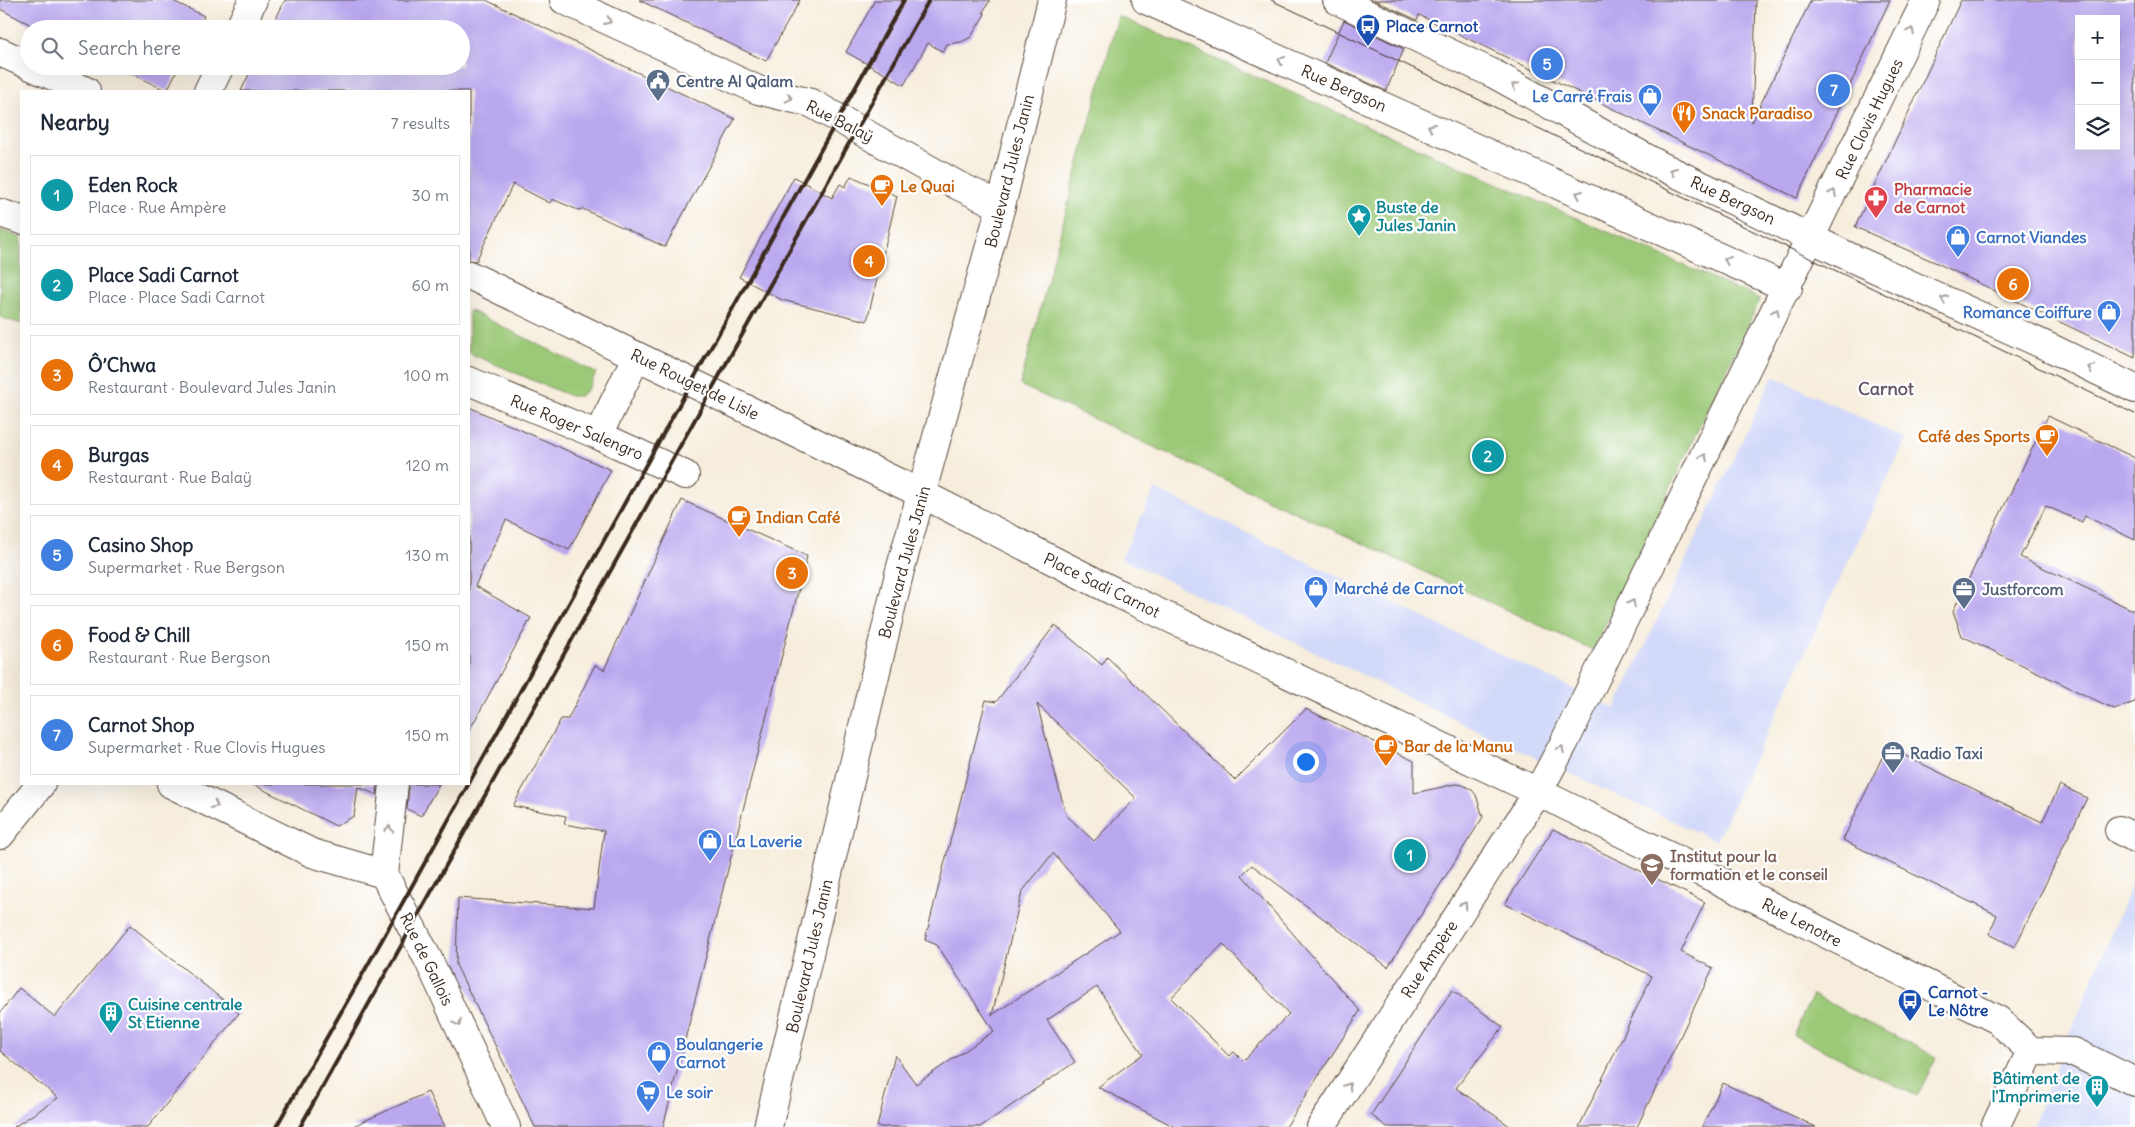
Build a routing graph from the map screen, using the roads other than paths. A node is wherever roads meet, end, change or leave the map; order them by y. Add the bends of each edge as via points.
1 (253, 0) edge
2 (564, 0) edge
3 (1052, 0) edge
4 (1146, 0) edge
5 (1337, 0) edge
6 (1926, 0) edge
7 (243, 20) edge
8 (0, 52) edge
9 (20, 61) edge
10 (50, 75) edge
11 (216, 75) edge
12 (84, 90) edge
13 (208, 90) edge
14 (1000, 206) junction
15 (0, 213) edge
16 (20, 220) edge
17 (1812, 237) junction
18 (470, 274) edge
19 (1788, 288) junction
20 (638, 356) junction
21 (470, 381) edge
22 (2135, 389) edge
23 (598, 435) junction
24 (685, 475) dead end
25 (922, 494) junction
26 (40, 785) edge
27 (173, 785) edge
28 (394, 785) edge
29 (1538, 792) junction
30 (0, 835) edge
31 (384, 874) junction
32 (2030, 1051) junction
33 (2135, 1082) edge
34 (506, 1127) edge
35 (768, 1127) edge
36 (1321, 1127) edge
37 (1994, 1127) edge

1 - 7 street
2 -> 14 street, Rue Balaÿ via 758,90 811,103
3 - 14 street, Boulevard Jules Janin
19 -> 4 street, Rue Bergson
17 -> 5 street, Rue Bergson via 1659,165 1494,74
17 -> 6 street, Rue Clovis Hugues
8 - 9 street
10 - 12 street
11 - 13 street
14 - 25 street, Boulevard Jules Janin
15 - 16 street
17 - 19 street
22 -> 17 street, Rue Bergson
18 - 20 street, Rue Rouget de Lisle
29 -> 19 street
20 - 23 street
20 - 25 street, Rue Rouget de Lisle
21 - 23 street, Rue Roger Salengro
23 - 24 street, Rue Roger Salengro
25 - 29 street, Place Sadi Carnot via 1121,595
25 - 35 street, Boulevard Jules Janin via 897,583
26 - 30 street
27 -> 31 street via 312,853
31 -> 28 street
29 - 32 street, Rue Lenotre via 1998,1020
36 -> 29 street, Rue Ampère
31 -> 34 street, Rue de Gallois via 429,961
32 - 33 street via 2074,1052
32 - 37 street

